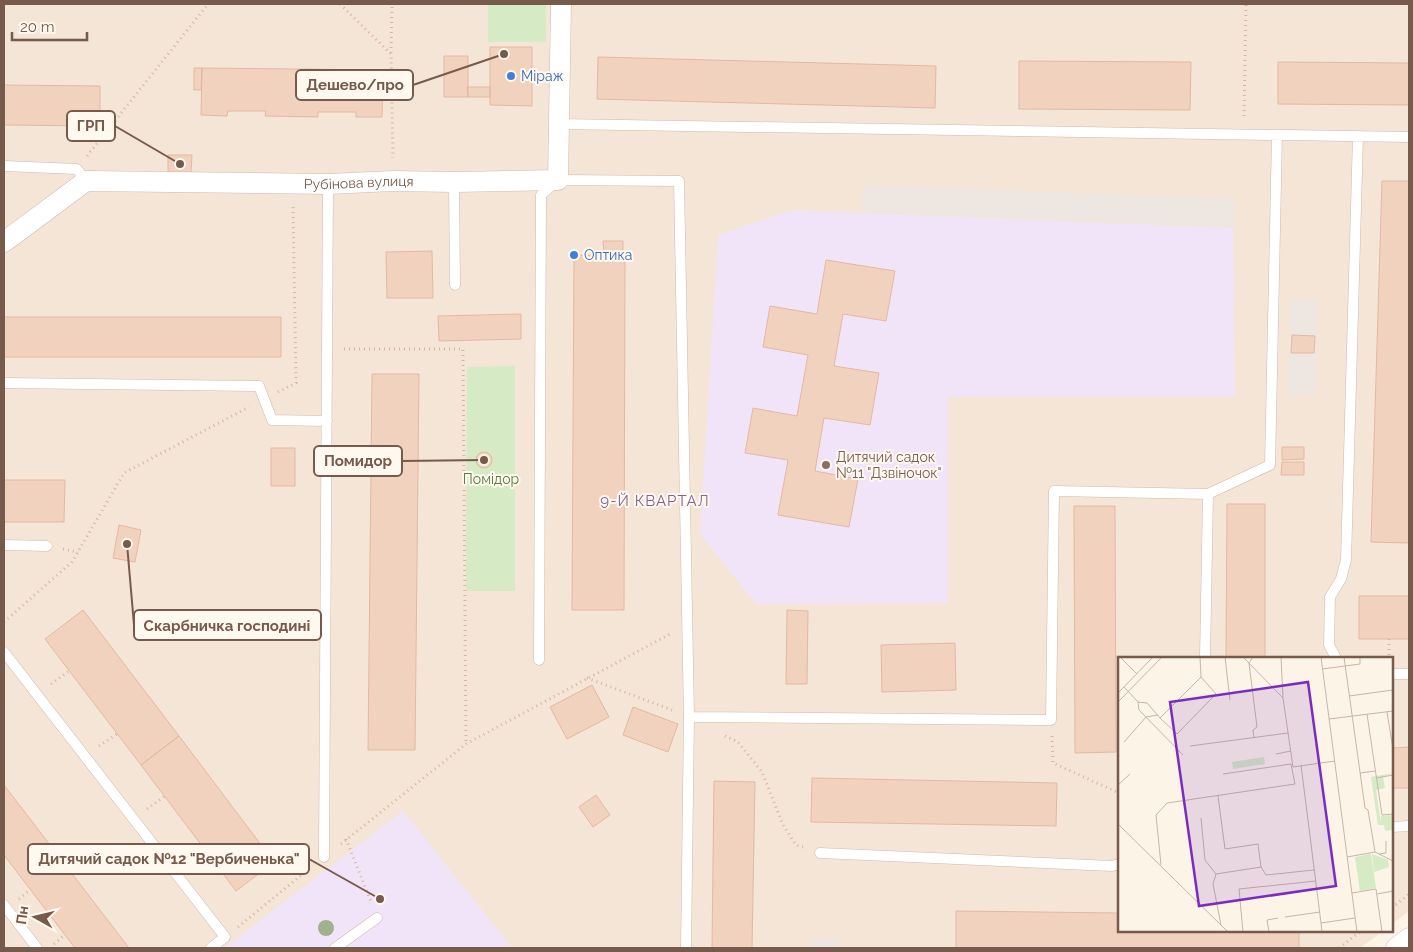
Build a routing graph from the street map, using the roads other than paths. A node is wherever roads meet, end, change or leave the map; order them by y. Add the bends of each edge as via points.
1 (561, 4) edge
2 (559, 124) junction
3 (1277, 135) junction
4 (1358, 136) junction
5 (1409, 137) edge
6 (4, 166) edge
7 (81, 175) junction
8 (558, 180) junction
9 (454, 182) junction
10 (328, 184) junction
11 (4, 242) edge
12 (455, 285) dead end
13 (4, 383) edge
14 (327, 421) junction
15 (1208, 494) junction
16 (4, 545) edge
17 (48, 546) dead end
18 (4, 652) edge
19 (1205, 657) edge
20 (1335, 657) edge
21 (539, 660) dead end
22 (1393, 674) edge
23 (1409, 674) edge
24 (689, 717) junction
25 (1409, 826) edge
26 (1393, 827) edge
27 (820, 853) road end
28 (324, 857) road end
29 (1118, 864) edge
30 (4, 905) edge
31 (377, 918) road end
32 (1409, 938) edge
33 (37, 948) edge
34 (211, 948) edge
35 (335, 948) edge
36 (686, 948) edge
37 (1396, 948) edge

1 - 2 street
2 - 3 lane
2 - 8 street
3 - 4 lane
3 - 15 lane via 1270,466
4 - 5 lane
4 - 20 lane via 1346,560 1341,579 1330,597 1329,645
6 - 7 lane
7 - 10 street, Рубінова вулиця
7 - 11 street
8 - 9 street, Рубінова вулиця
8 - 21 lane via 541,195
8 - 24 lane via 679,181
9 - 10 street, Рубінова вулиця
9 - 12 lane
10 - 14 lane
13 - 14 lane via 259,386 272,420
14 - 28 lane
15 - 19 lane
15 - 24 lane via 1054,491 1051,720
16 - 17 lane
18 - 34 lane via 225,937
22 - 23 lane
24 - 36 lane
25 - 26 lane
27 - 29 lane
30 - 33 lane
31 - 35 lane
32 - 37 street

